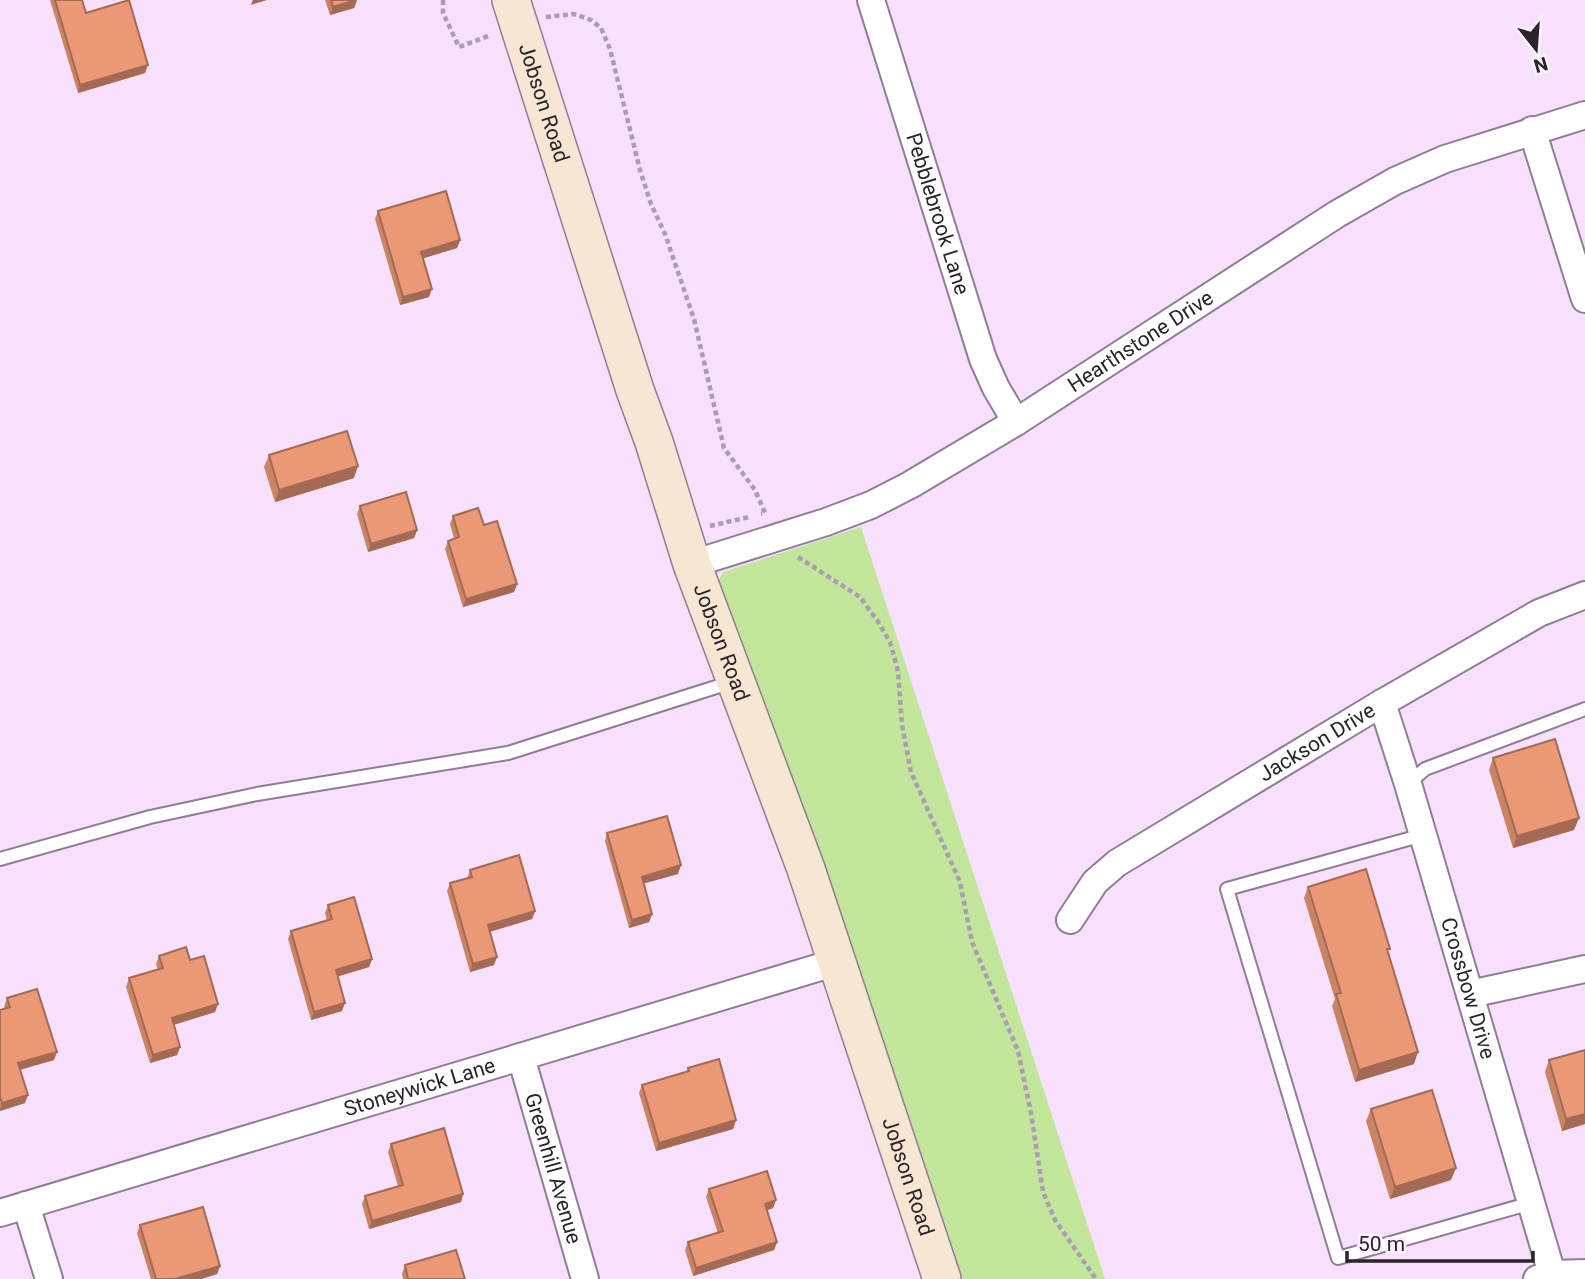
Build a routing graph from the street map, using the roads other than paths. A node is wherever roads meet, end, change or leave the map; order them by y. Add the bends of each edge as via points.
1 (871, 0) edge
2 (515, 12) edge
3 (1585, 115) edge
4 (1532, 130) junction
5 (1585, 299) edge
6 (1016, 422) junction
7 (692, 564) junction
8 (1585, 595) edge
9 (736, 681) junction
10 (1382, 703) junction
11 (1585, 709) edge
12 (1408, 784) junction
13 (1423, 835) junction
14 (0, 859) edge
15 (1070, 920) dead end
16 (837, 962) junction
17 (1585, 968) edge
18 (1470, 994) junction
19 (521, 1057) junction
20 (1531, 1203) junction
21 (26, 1205) junction
22 (0, 1213) edge
23 (1585, 1273) edge
24 (1544, 1277) edge
25 (49, 1279) edge
26 (584, 1279) edge
27 (942, 1279) edge

1 - 6 street, Pebblebrook Lane via 984,359
2 - 7 street, Jobson Road
3 - 4 street, Hearthstone Drive
4 - 5 street
4 - 6 street, Hearthstone Drive via 1445,159 1336,214
6 - 7 street, Hearthstone Drive via 871,505
7 - 9 street, Jobson Road
8 - 10 street, Jackson Drive via 1539,613
9 - 14 lane via 508,753 257,794 149,817
9 - 16 street, Jobson Road
10 - 12 street, Crossbow Drive
10 - 15 street, Jackson Drive via 1117,863 1095,882
11 - 12 lane via 1425,769
12 - 13 street, Crossbow Drive
13 - 18 street, Crossbow Drive
13 - 20 lane via 1227,890 1338,1258
16 - 19 street, Stoneywick Lane
16 - 27 street, Jobson Road
17 - 18 street
18 - 20 street, Crossbow Drive
19 - 21 street, Stoneywick Lane
19 - 26 street, Greenhill Avenue
20 - 24 street, Crossbow Drive
21 - 22 street, Stoneywick Lane
21 - 25 street
23 - 24 street

